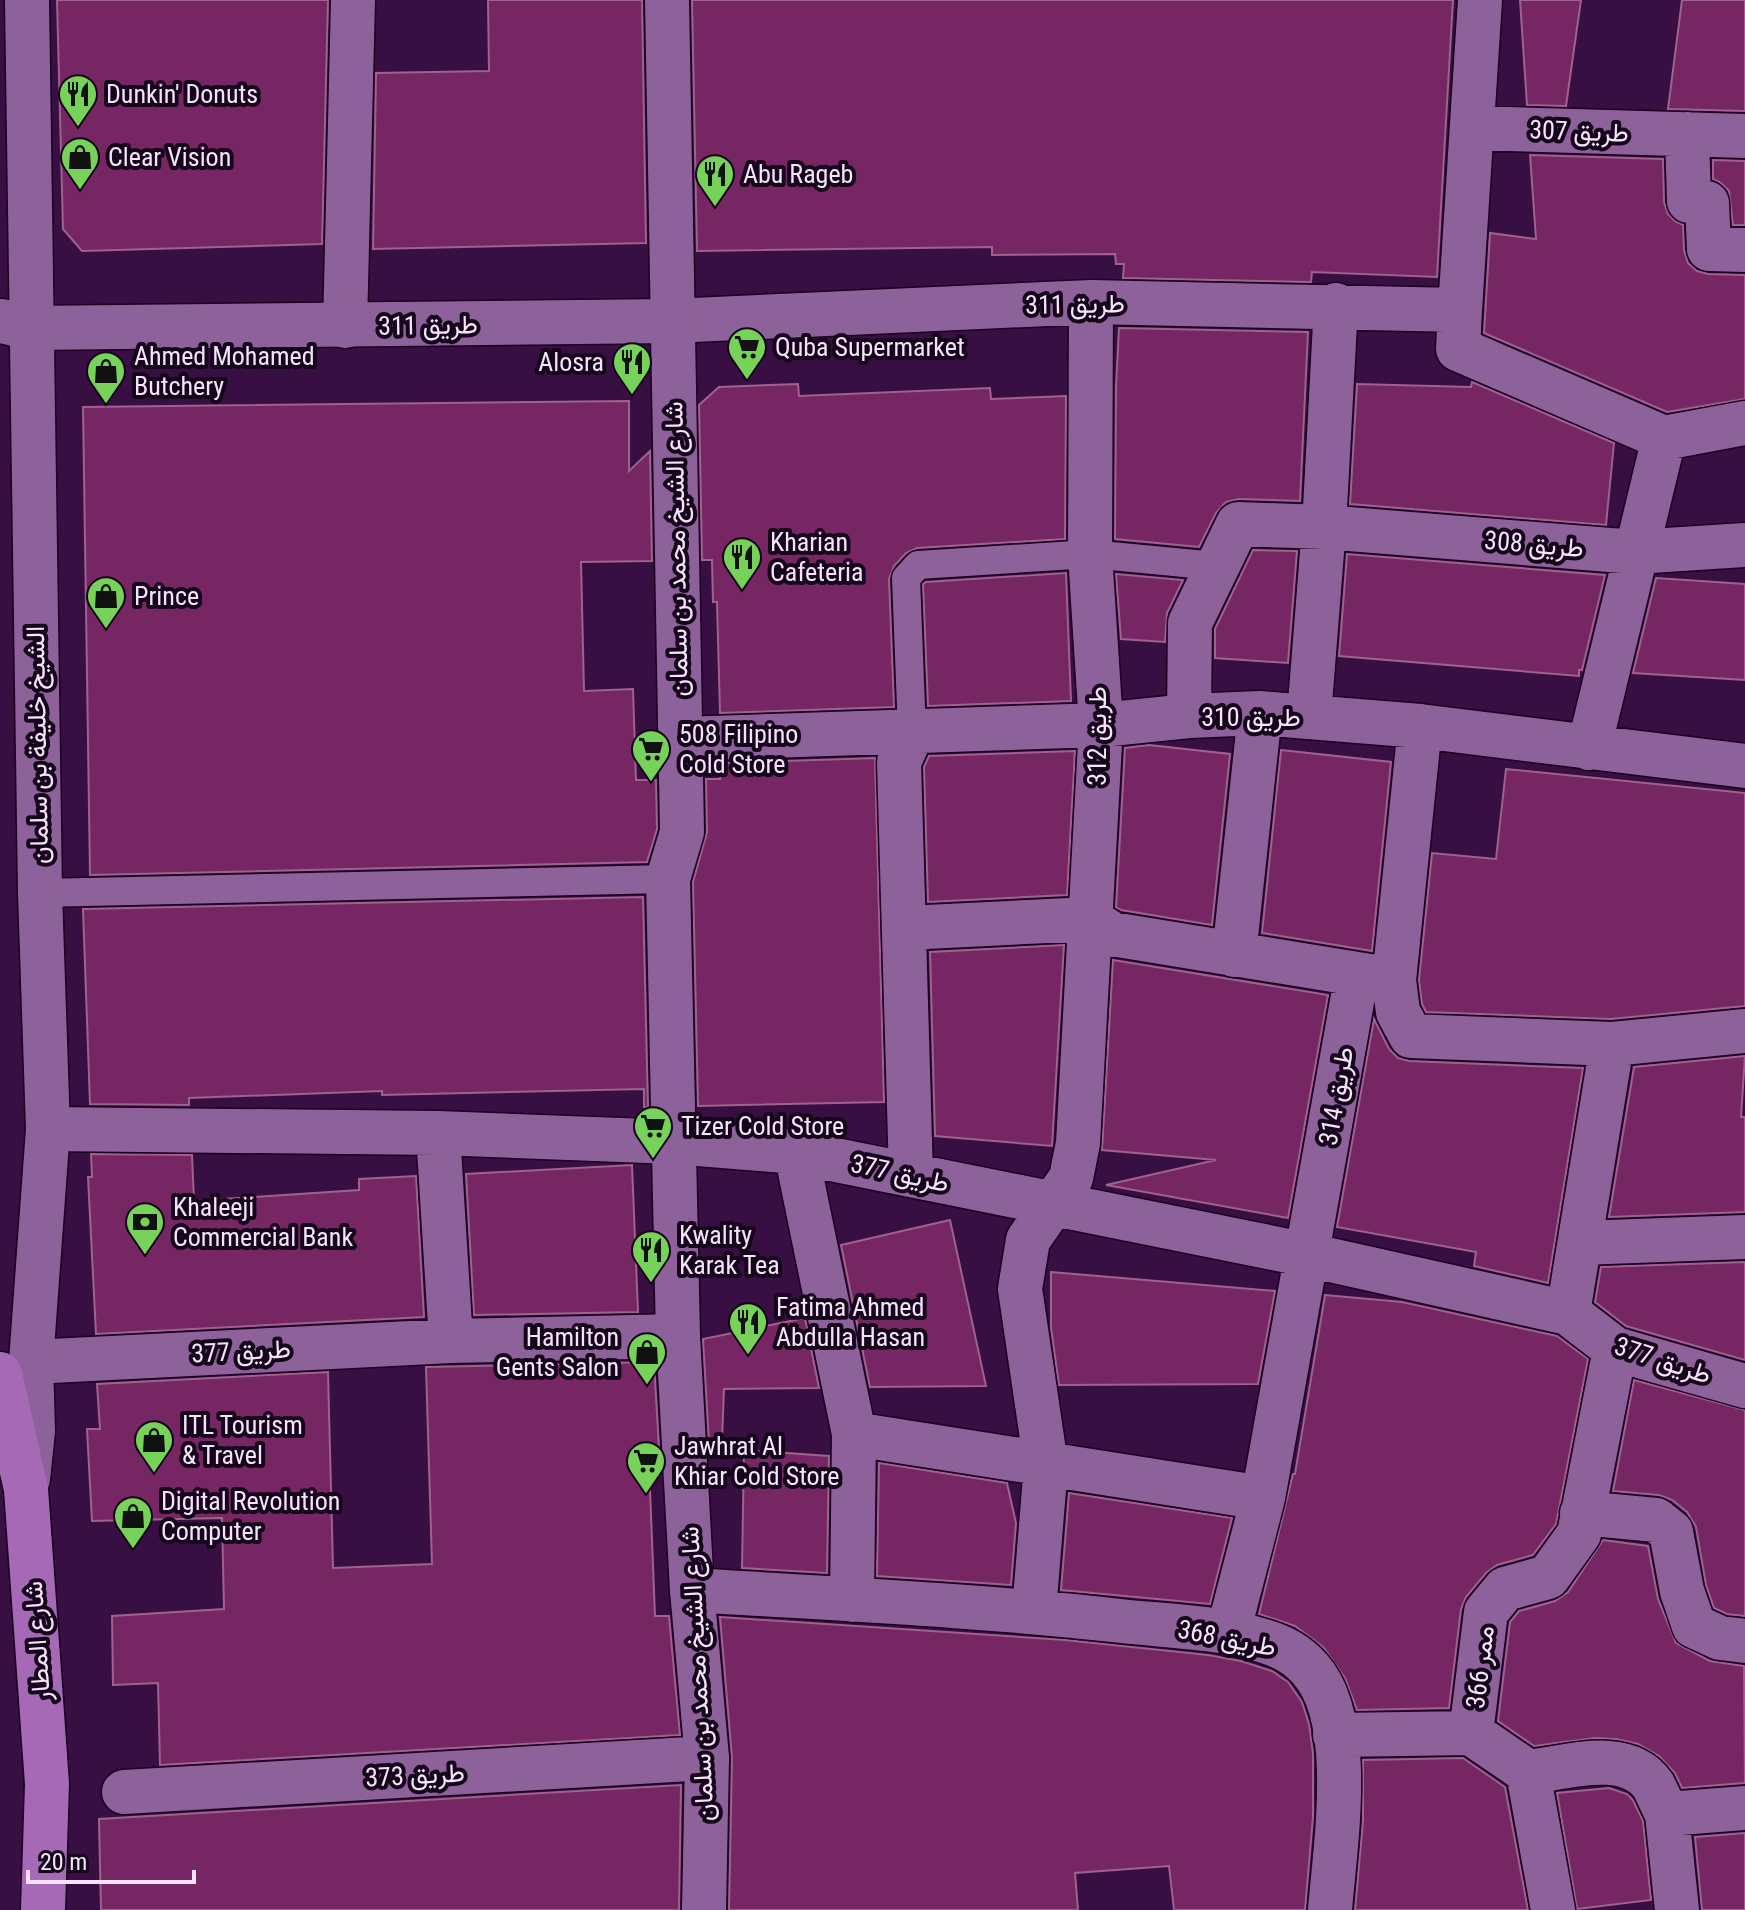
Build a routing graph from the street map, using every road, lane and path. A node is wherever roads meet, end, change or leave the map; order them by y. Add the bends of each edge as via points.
1 (27, 0) edge
2 (353, 0) edge
3 (667, 0) edge
4 (1480, 0) edge
5 (1472, 128) junction
6 (1687, 134) junction
7 (1745, 136) edge
8 (1745, 250) edge
9 (1091, 302) junction
10 (1336, 305) junction
11 (1460, 310) junction
12 (671, 321) junction
13 (345, 326) junction
14 (10, 331) edge
15 (1745, 423) edge
16 (1664, 438) junction
17 (1324, 527) junction
18 (1745, 545) edge
19 (1635, 552) junction
20 (1090, 554) junction
21 (1216, 566) junction
22 (1260, 713) junction
23 (1189, 716) junction
24 (1309, 716) junction
25 (1101, 725) junction
26 (1420, 726) junction
27 (912, 733) junction
28 (681, 739) junction
29 (1589, 748) junction
30 (1745, 766) edge
31 (668, 879) junction
32 (40, 893) junction
33 (1089, 919) junction
34 (906, 928) junction
35 (1234, 955) junction
36 (1375, 977) junction
37 (1745, 1031) edge
38 (1612, 1044) junction
39 (48, 1129) junction
40 (438, 1133) junction
41 (674, 1142) junction
42 (796, 1152) junction
43 (911, 1175) junction
44 (1054, 1206) junction
45 (1745, 1237) edge
46 (1580, 1243) junction
47 (1308, 1255) junction
48 (1568, 1313) junction
49 (678, 1336) junction
50 (451, 1341) junction
51 (1615, 1349) junction
52 (16, 1368) edge
53 (1745, 1386) edge
54 (854, 1434) junction
55 (1046, 1465) junction
56 (1263, 1498) junction
57 (1582, 1513) junction
58 (692, 1590) junction
59 (852, 1600) junction
60 (1034, 1611) junction
61 (1228, 1633) junction
62 (1745, 1641) edge
63 (1471, 1733) junction
64 (1335, 1735) junction
65 (707, 1758) junction
66 (1528, 1772) junction
67 (124, 1792) dead end
68 (1745, 1808) edge
69 (1667, 1814) junction
70 (43, 1910) edge
71 (704, 1910) edge
72 (1330, 1910) edge
73 (1553, 1910) edge
74 (1677, 1910) edge

1 - 14 street, الشيخ خليفة بن سلمان
2 - 13 street, طريق 311
3 - 12 street, شارع الشيخ محمد بن سلمان
4 - 5 street
5 - 6 street, طريق 307
5 - 11 street
6 - 7 street, طريق 307
6 - 8 street via 1689,201 1707,203 1709,249
9 - 10 street, طريق 311
9 - 12 street, طريق 311
9 - 20 street, طريق 312
10 - 11 street, طريق 311
10 - 17 street
11 - 16 street via 1458,349
12 - 13 street, طريق 311
12 - 28 street, شارع الشيخ محمد بن سلمان
13 - 14 street, طريق 311
14 - 32 street, الشيخ خليفة بن سلمان
15 - 16 street
16 - 19 street
17 - 19 street, طريق 308
17 - 21 street, طريق 308 via 1238,524
17 - 24 street
18 - 19 street, طريق 308
19 - 29 street
20 - 21 lane
20 - 25 street, طريق 312
20 - 27 lane via 918,565 906,578
21 - 23 street, طريق 308 via 1190,623
22 - 23 street, طريق 310
22 - 24 street, طريق 310
22 - 35 street
23 - 25 street, طريق 310
24 - 26 street, طريق 310
25 - 27 street, طريق 310
25 - 33 street, طريق 312
26 - 29 street, طريق 310
26 - 36 street, طريق 314
27 - 28 street, طريق 310
27 - 34 street via 899,762
28 - 31 street, شارع الشيخ محمد بن سلمان via 682,832
29 - 30 street, طريق 310
31 - 32 lane
31 - 41 street, شارع الشيخ محمد بن سلمان
32 - 39 street, الشيخ خليفة بن سلمان
33 - 34 street
33 - 35 street via 1112,934
33 - 44 street, طريق 312 via 1078,1143 1071,1178
34 - 43 street
35 - 36 street
36 - 38 street, طريق 314 via 1411,1036
36 - 47 street, طريق 314
37 - 38 street, طريق 314
38 - 46 street
39 - 40 street, طريق 377
39 - 52 street, الشيخ خليفة بن سلمان
40 - 41 street, طريق 377
40 - 50 street
41 - 42 street, طريق 377
41 - 49 street, شارع الشيخ محمد بن سلمان
42 - 43 street, طريق 377
42 - 54 street
43 - 44 street, طريق 377
44 - 47 street, طريق 377
44 - 55 street via 1028,1240 1020,1289
45 - 46 street
46 - 48 street
47 - 48 street, طريق 377
47 - 56 street
48 - 51 street, طريق 377
49 - 50 street, طريق 377
49 - 58 street, شارع الشيخ محمد بن سلمان
50 - 52 street, طريق 377
51 - 53 street, طريق 377
51 - 57 street, ممر 366
52 - 70 main road, شارع المطار via 47,1784
54 - 55 street
54 - 59 street
55 - 56 street
55 - 60 street
56 - 61 street
57 - 62 street via 1656,1520 1671,1532 1694,1626 1720,1638
57 - 63 street, ممر 366 via 1579,1534 1548,1577 1505,1589 1486,1612
58 - 59 street, طريق 368
58 - 65 street, شارع الشيخ محمد بن سلمان
59 - 60 street, طريق 368
60 - 61 street, طريق 368
61 - 64 street, طريق 368 via 1288,1650 1311,1669 1328,1696
63 - 64 street
63 - 66 street, ممر 366
64 - 72 street, طريق 368 via 1340,1779
65 - 67 street, طريق 373
65 - 71 street, شارع الشيخ محمد بن سلمان
66 - 69 street via 1614,1762 1636,1770 1652,1784
66 - 73 street
68 - 69 street
69 - 74 street

